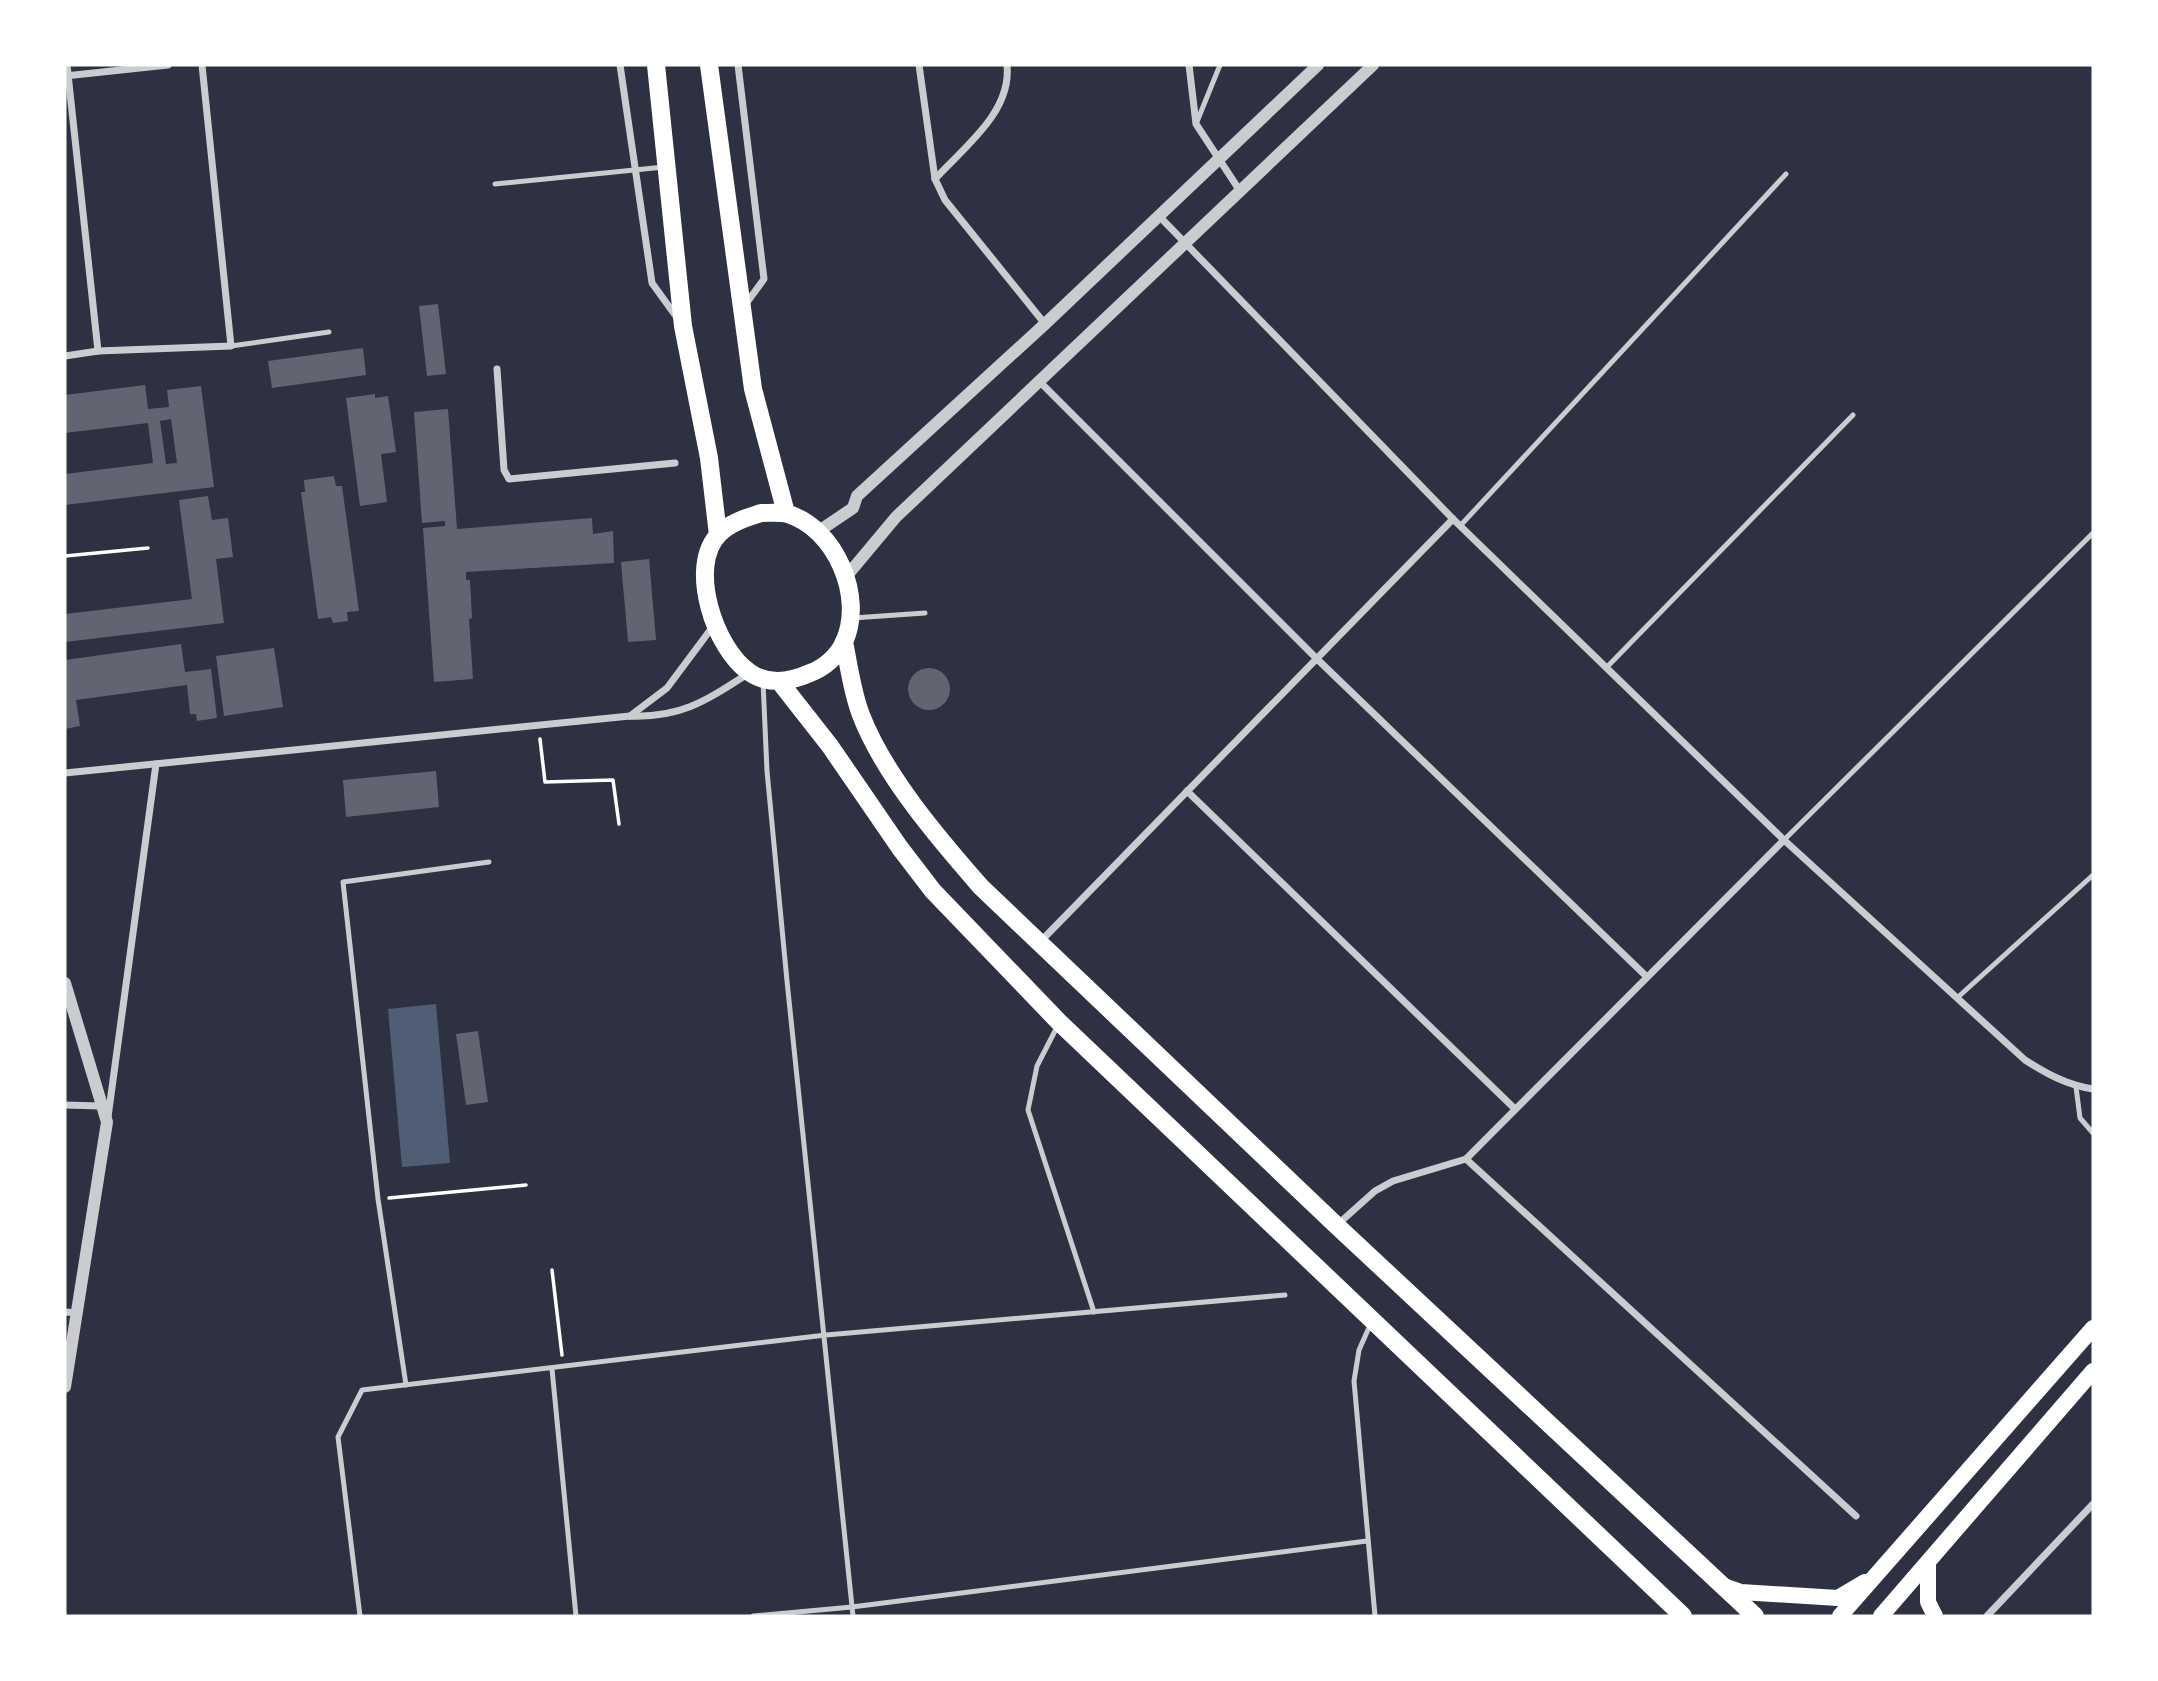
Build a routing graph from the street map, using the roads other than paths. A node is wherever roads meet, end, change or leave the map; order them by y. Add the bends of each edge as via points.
1 (67, 65) edge
2 (168, 65) edge
3 (202, 65) edge
4 (620, 65) edge
5 (656, 65) edge
6 (709, 65) edge
7 (738, 65) edge
8 (919, 65) edge
9 (1007, 65) edge
10 (1189, 65) edge
11 (1220, 65) edge
12 (1318, 65) edge
13 (1373, 65) edge
14 (67, 76) edge
15 (1196, 124) junction
16 (1217, 160) junction
17 (667, 167) junction
18 (634, 169) junction
19 (1786, 174) dead end
20 (935, 179) junction
21 (495, 184) dead end
22 (1240, 191) junction
23 (1159, 216) junction
24 (1185, 243) junction
25 (743, 309) junction
26 (1045, 324) junction
27 (683, 326) junction
28 (329, 332) dead end
29 (231, 346) junction
30 (98, 351) junction
31 (65, 356) edge
32 (497, 369) dead end
33 (1039, 381) junction
34 (1853, 415) dead end
35 (675, 463) dead end
36 (786, 513) junction
37 (1453, 519) junction
38 (1460, 526) junction
39 (819, 531) junction
40 (2093, 533) edge
41 (718, 535) junction
42 (845, 578) junction
43 (925, 613) dead end
44 (850, 618) junction
45 (715, 623) junction
46 (845, 642) junction
47 (1316, 658) junction
48 (1606, 668) junction
49 (764, 677) junction
50 (630, 716) junction
51 (156, 764) junction
52 (65, 773) edge
53 (1187, 791) junction
54 (1784, 840) junction
55 (489, 862) dead end
56 (2093, 876) edge
57 (1038, 944) junction
58 (1646, 976) junction
59 (66, 990) edge
60 (1957, 998) junction
61 (1059, 1023) junction
62 (2076, 1087) junction
63 (2093, 1089) edge
64 (65, 1105) edge
65 (101, 1106) junction
66 (1514, 1108) junction
67 (107, 1122) junction
68 (2093, 1133) edge
69 (1466, 1159) junction
70 (1337, 1226) junction
71 (1285, 1295) dead end
72 (65, 1312) edge
73 (1094, 1312) junction
74 (79, 1313) junction
75 (1373, 1321) junction
76 (2093, 1328) edge
77 (826, 1335) junction
78 (552, 1369) junction
79 (2093, 1371) edge
80 (406, 1385) junction
81 (65, 1387) edge
82 (2093, 1504) edge
83 (1856, 1516) dead end
84 (1367, 1541) junction
85 (1928, 1562) junction
86 (1879, 1574) junction
87 (1911, 1581) junction
88 (1721, 1585) junction
89 (852, 1607) junction
90 (360, 1616) edge
91 (576, 1616) edge
92 (753, 1616) edge
93 (853, 1616) edge
94 (1375, 1616) edge
95 (1683, 1616) edge
96 (1755, 1616) edge
97 (1840, 1616) edge
98 (1881, 1616) edge
99 (1898, 1616) edge
100 (1935, 1616) edge
101 (1987, 1616) edge

1 - 14 street
2 - 14 street
3 - 29 street
4 - 18 street
5 - 17 highway
6 - 25 highway
7 - 25 street via 764,279
8 - 20 street
9 - 20 street via 1009,77 997,111
10 - 15 street
11 - 15 lane
12 - 16 street
13 - 22 street
14 - 30 street
15 - 16 street
16 - 22 street
16 - 23 street
17 - 18 lane
17 - 27 highway
18 - 21 lane
18 - 27 street via 652,283
19 - 38 lane
20 - 26 street via 955,217
22 - 24 street
23 - 24 street
23 - 26 street
24 - 33 street
24 - 37 street
25 - 36 highway via 753,389
26 - 39 street via 857,496 853,508
27 - 41 highway via 709,458
28 - 29 lane
29 - 30 street
30 - 31 street
32 - 35 street via 504,470 509,479
33 - 42 street via 896,517
33 - 47 street
34 - 48 lane
36 - 39 highway
36 - 41 highway via 761,513 736,521
37 - 38 street
37 - 47 street
38 - 48 street
39 - 42 highway
40 - 54 lane
41 - 45 highway via 705,565
42 - 44 highway
43 - 44 lane
44 - 46 highway
45 - 49 highway via 736,661
45 - 50 street via 673,681
46 - 49 highway via 817,670
46 - 57 highway via 860,714 880,752 928,825
47 - 53 street
47 - 58 street
48 - 54 street
49 - 50 street via 692,708 663,716
49 - 61 highway via 830,746 933,891
49 - 77 lane via 767,771
50 - 51 street
51 - 52 street
51 - 67 street
53 - 57 street
53 - 66 street
54 - 58 street
54 - 60 street
55 - 80 lane via 343,882 378,1199
56 - 60 lane
57 - 70 highway
58 - 66 street
59 - 65 street
60 - 62 street via 2025,1060
61 - 73 lane via 1037,1066 1028,1110
61 - 75 highway
62 - 63 street
62 - 68 lane via 2080,1118
64 - 65 street
65 - 67 street
66 - 69 street
67 - 74 street
69 - 70 street via 1393,1181
69 - 83 street
70 - 88 highway
71 - 73 lane
72 - 74 street
73 - 77 lane
74 - 81 street
75 - 84 lane via 1359,1350 1354,1381
75 - 95 highway
76 - 86 main road
77 - 78 lane
77 - 89 lane
78 - 80 lane
78 - 91 lane
79 - 85 main road
80 - 90 lane via 362,1390 338,1437
82 - 101 street
84 - 89 lane
84 - 94 lane
85 - 87 main road
85 - 100 main road via 1928,1602
86 - 88 main road via 1838,1598 1741,1592
86 - 97 main road
87 - 98 main road
87 - 99 main road
88 - 96 highway
89 - 92 lane
89 - 93 lane

